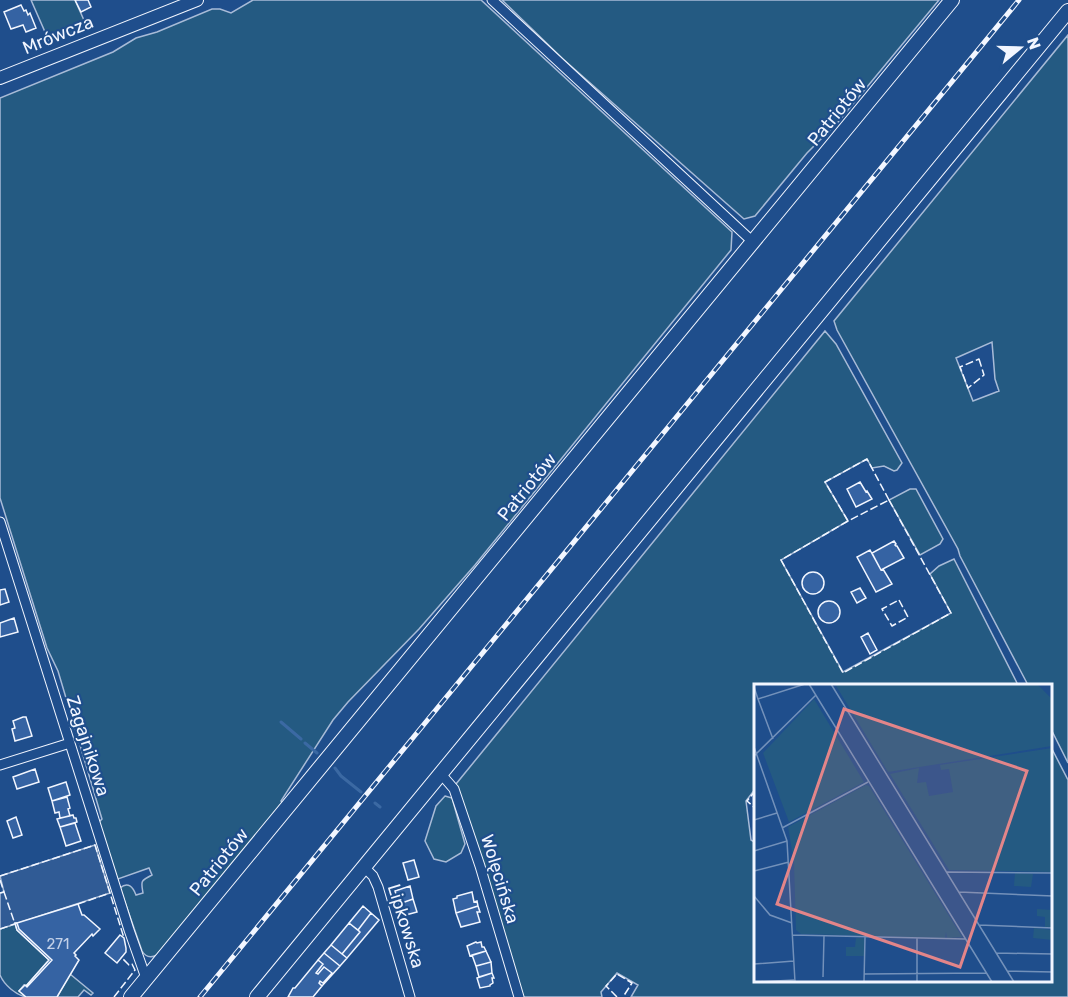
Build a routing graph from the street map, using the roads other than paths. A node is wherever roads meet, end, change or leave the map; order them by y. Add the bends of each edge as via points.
1 (197, 0) edge
2 (492, 0) edge
3 (952, 0) edge
4 (1068, 11) edge
5 (0, 78) edge
6 (753, 242) junction
7 (0, 522) edge
8 (70, 743) junction
9 (0, 765) edge
10 (441, 774) junction
11 (364, 867) junction
12 (146, 978) junction
13 (131, 997) edge
14 (256, 997) edge
15 (410, 997) edge
16 (519, 997) edge

1 - 5 street, Mrówcza
2 - 6 street
3 - 6 main road, Patriotów
4 - 10 main road
6 - 12 main road, Patriotów
7 - 8 street, Zagajnikowa
8 - 9 street
8 - 12 street, Zagajnikowa
10 - 11 main road
10 - 16 street, Wolęcińska via 457,800
11 - 14 main road
11 - 15 street, Lipkowska via 378,887
12 - 13 main road, Patriotów

